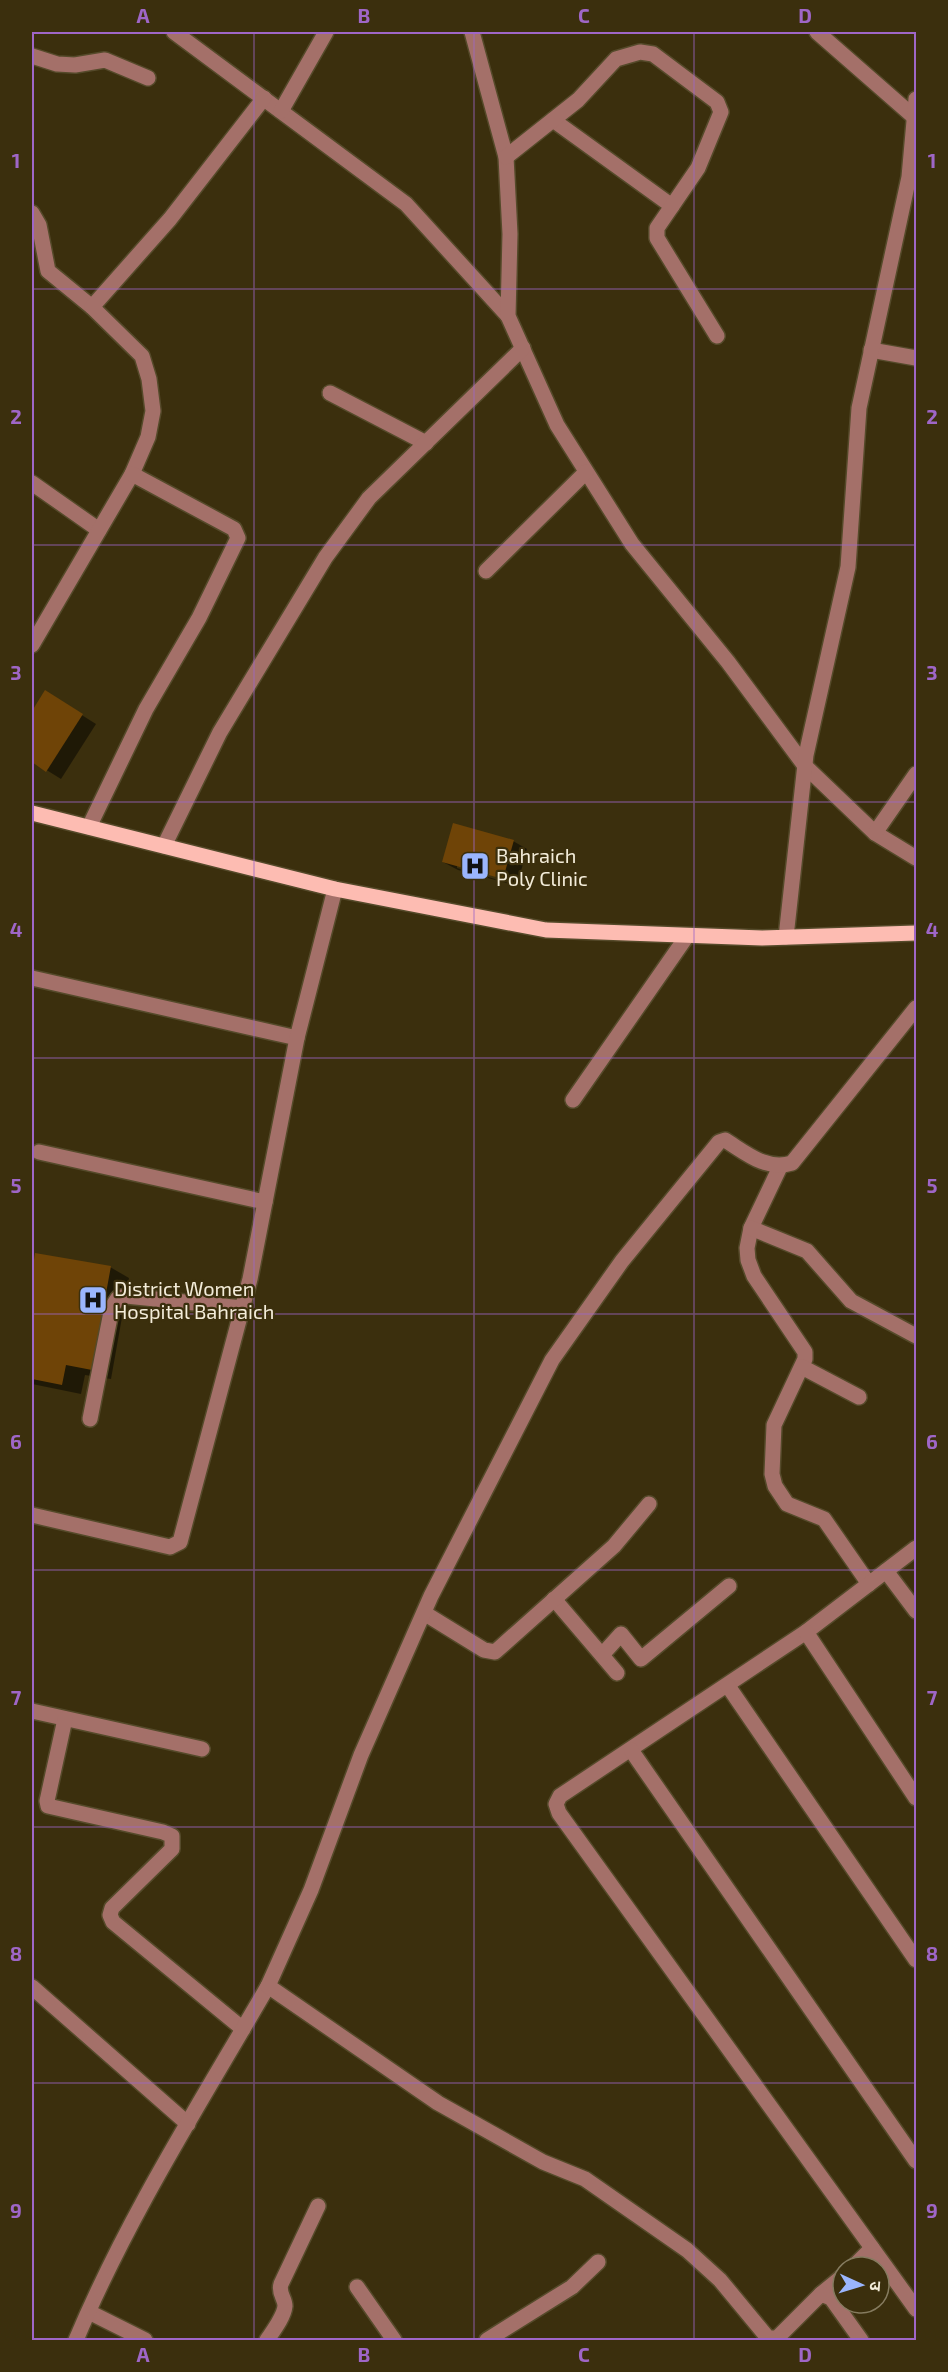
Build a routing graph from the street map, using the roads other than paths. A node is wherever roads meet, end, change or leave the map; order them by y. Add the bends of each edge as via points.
1 (174, 32) edge
2 (326, 32) edge
3 (472, 32) edge
4 (817, 32) edge
5 (32, 56) edge
6 (148, 78) dead end
7 (264, 98) junction
8 (916, 99) edge
9 (281, 111) junction
10 (913, 116) junction
11 (552, 120) junction
12 (506, 157) junction
13 (672, 206) junction
14 (32, 213) edge
15 (92, 307) junction
16 (508, 316) junction
17 (717, 336) dead end
18 (522, 348) junction
19 (872, 350) junction
20 (916, 358) edge
21 (330, 393) dead end
22 (426, 443) junction
23 (586, 472) junction
24 (132, 474) junction
25 (32, 483) edge
26 (99, 530) junction
27 (486, 571) dead end
28 (32, 643) edge
29 (805, 766) junction
30 (916, 774) edge
31 (32, 813) edge
32 (89, 827) junction
33 (875, 833) junction
34 (164, 846) junction
35 (916, 858) edge
36 (335, 889) junction
37 (916, 933) edge
38 (687, 936) junction
39 (786, 937) junction
40 (32, 978) edge
41 (916, 1008) edge
42 (297, 1038) junction
43 (573, 1100) dead end
44 (39, 1152) dead end
45 (780, 1167) junction
46 (265, 1202) junction
47 (751, 1228) junction
48 (243, 1308) junction
49 (916, 1336) edge
50 (802, 1367) junction
51 (859, 1397) dead end
52 (90, 1419) dead end
53 (649, 1504) dead end
54 (32, 1515) edge
55 (916, 1548) edge
56 (886, 1571) junction
57 (869, 1584) junction
58 (729, 1586) dead end
59 (554, 1599) junction
60 (916, 1611) edge
61 (424, 1613) junction
62 (806, 1632) junction
63 (602, 1655) junction
64 (617, 1673) dead end
65 (728, 1686) junction
66 (32, 1711) edge
67 (65, 1719) junction
68 (202, 1749) dead end
69 (631, 1750) junction
70 (916, 1798) edge
71 (916, 1960) edge
72 (268, 1986) junction
73 (32, 1987) edge
74 (243, 2029) junction
75 (188, 2124) junction
76 (916, 2161) edge
77 (318, 2206) dead end
78 (872, 2248) junction
79 (865, 2255) edge
80 (598, 2262) dead end
81 (831, 2286) edge
82 (357, 2287) dead end
83 (821, 2294) junction
84 (916, 2309) edge
85 (89, 2312) junction
86 (76, 2340) edge
87 (144, 2340) edge
88 (267, 2340) edge
89 (394, 2340) edge
90 (487, 2340) edge
91 (861, 2340) edge

1 - 7 street
2 - 9 street
3 - 12 street
4 - 10 street
5 - 6 street via 75,65 105,60
7 - 9 street
7 - 15 street via 170,219
8 - 10 street
9 - 16 street via 406,204
10 - 19 street via 909,177
11 - 12 street
11 - 13 street
11 - 13 street via 593,86 616,59 640,52 652,54 721,108 698,168
12 - 16 street via 510,234
13 - 17 street via 657,228 657,238
14 - 15 street via 39,225 48,272
15 - 24 street via 142,356 149,379 153,411 148,437
16 - 18 street
18 - 22 street
18 - 23 street via 557,425
19 - 20 street
19 - 29 street via 859,408 848,567
21 - 22 street
22 - 34 street via 369,498 325,558 220,732
23 - 27 street
23 - 29 street via 632,544 728,662
24 - 26 street
24 - 32 street via 234,529 238,538 199,618 146,709
25 - 26 street
26 - 28 street
29 - 33 street
29 - 39 street
30 - 33 street
31 - 32 main road
32 - 34 main road
33 - 35 street
34 - 36 main road
36 - 38 main road via 546,930
36 - 42 street
37 - 39 main road
38 - 39 main road
38 - 43 street
40 - 42 street
41 - 45 street via 792,1163
42 - 46 street
44 - 46 street
45 - 47 street
45 - 61 street via 769,1166 725,1140 719,1142 622,1261 552,1360
46 - 48 street
47 - 49 street via 807,1251 851,1301
47 - 50 street via 748,1260 754,1276 803,1345
48 - 52 street via 118,1298 112,1307
48 - 54 street via 180,1542 170,1547
50 - 51 street
50 - 57 street via 774,1425 775,1486 787,1504 824,1518
53 - 59 street via 614,1546
55 - 56 street
56 - 57 street
56 - 60 street
57 - 62 street
58 - 63 street via 641,1659 621,1634
59 - 61 street via 495,1653
59 - 63 street
61 - 72 street via 361,1755 311,1890
62 - 65 street
62 - 70 street
63 - 64 street
65 - 69 street
65 - 71 street
66 - 67 street
67 - 68 street
67 - 74 street via 48,1806 172,1836 172,1849 112,1908 113,1922
69 - 76 street
69 - 78 street via 560,1796 556,1804 559,1813
72 - 74 street
72 - 83 street via 438,2103 543,2162 585,2179 687,2250 720,2280 768,2338 777,2338
73 - 75 street
74 - 75 street
75 - 85 street via 113,2257
77 - 88 street via 279,2289 285,2310
78 - 79 street
78 - 84 street
80 - 90 street via 572,2287
81 - 83 street
82 - 89 street
83 - 91 street via 831,2298
85 - 86 street
85 - 87 street

